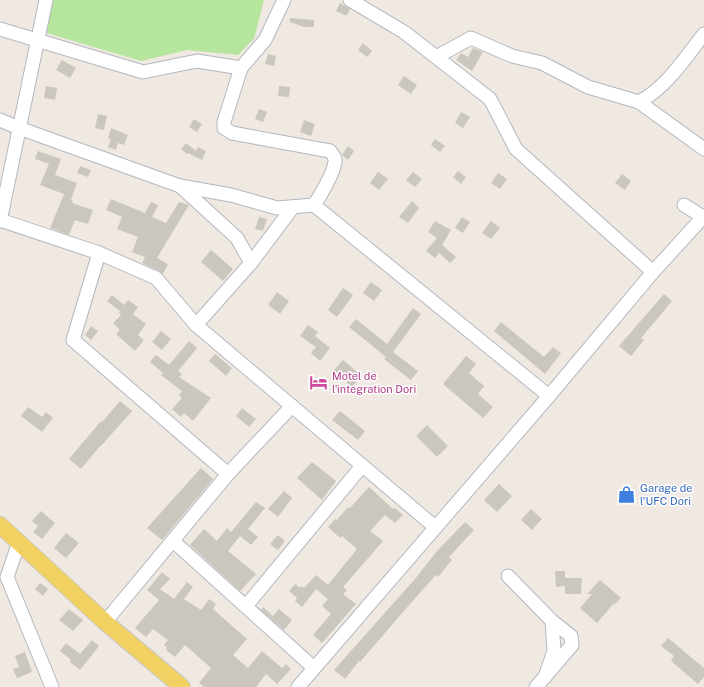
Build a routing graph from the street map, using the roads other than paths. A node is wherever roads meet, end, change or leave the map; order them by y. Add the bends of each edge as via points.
1 (46, 0) edge
2 (284, 0) edge
3 (350, 0) edge
4 (0, 29) edge
5 (704, 34) edge
6 (37, 41) junction
7 (436, 57) junction
8 (241, 68) junction
9 (639, 102) junction
10 (0, 120) edge
11 (19, 128) junction
12 (704, 149) edge
13 (180, 186) junction
14 (314, 205) junction
15 (684, 205) dead end
16 (293, 207) junction
17 (703, 217) edge
18 (0, 220) edge
19 (100, 253) junction
20 (251, 263) junction
21 (653, 272) junction
22 (196, 325) junction
23 (549, 396) junction
24 (292, 406) junction
25 (362, 466) junction
26 (228, 474) junction
27 (0, 525) edge
28 (435, 527) junction
29 (173, 541) junction
30 (19, 542) junction
31 (508, 576) dead end
32 (246, 606) junction
33 (552, 621) junction
34 (105, 622) junction
35 (314, 668) junction
36 (541, 682) edge
37 (52, 687) edge
38 (182, 687) edge
39 (298, 687) edge

1 - 6 street
2 - 8 street via 265,40
3 - 7 street via 404,32
4 - 6 street
5 - 9 street via 652,95
6 - 8 street via 144,72 197,61
6 - 11 street
7 - 9 street via 471,38 512,56 542,63 588,87
7 - 21 street via 490,99 516,149
8 - 14 street via 224,128 232,132 330,151 335,162 323,193
9 - 12 street
10 - 11 street
11 - 13 street
11 - 18 street
13 - 16 street via 231,195 277,208
13 - 20 street via 237,238
14 - 16 street
14 - 23 street
15 - 17 street
16 - 20 street
17 - 21 street
18 - 19 street
19 - 22 street via 156,278
19 - 26 street via 73,340
20 - 22 street
21 - 23 street
22 - 24 street
23 - 28 street
24 - 25 street
24 - 26 street
25 - 28 street
25 - 32 street
26 - 29 street
27 - 30 main road
28 - 35 street
29 - 32 street
29 - 34 street
30 - 34 main road
30 - 37 street via 7,577
31 - 33 street
32 - 35 street
33 - 36 street via 554,651
33 - 36 street via 570,636 572,645
34 - 38 main road
35 - 39 street

